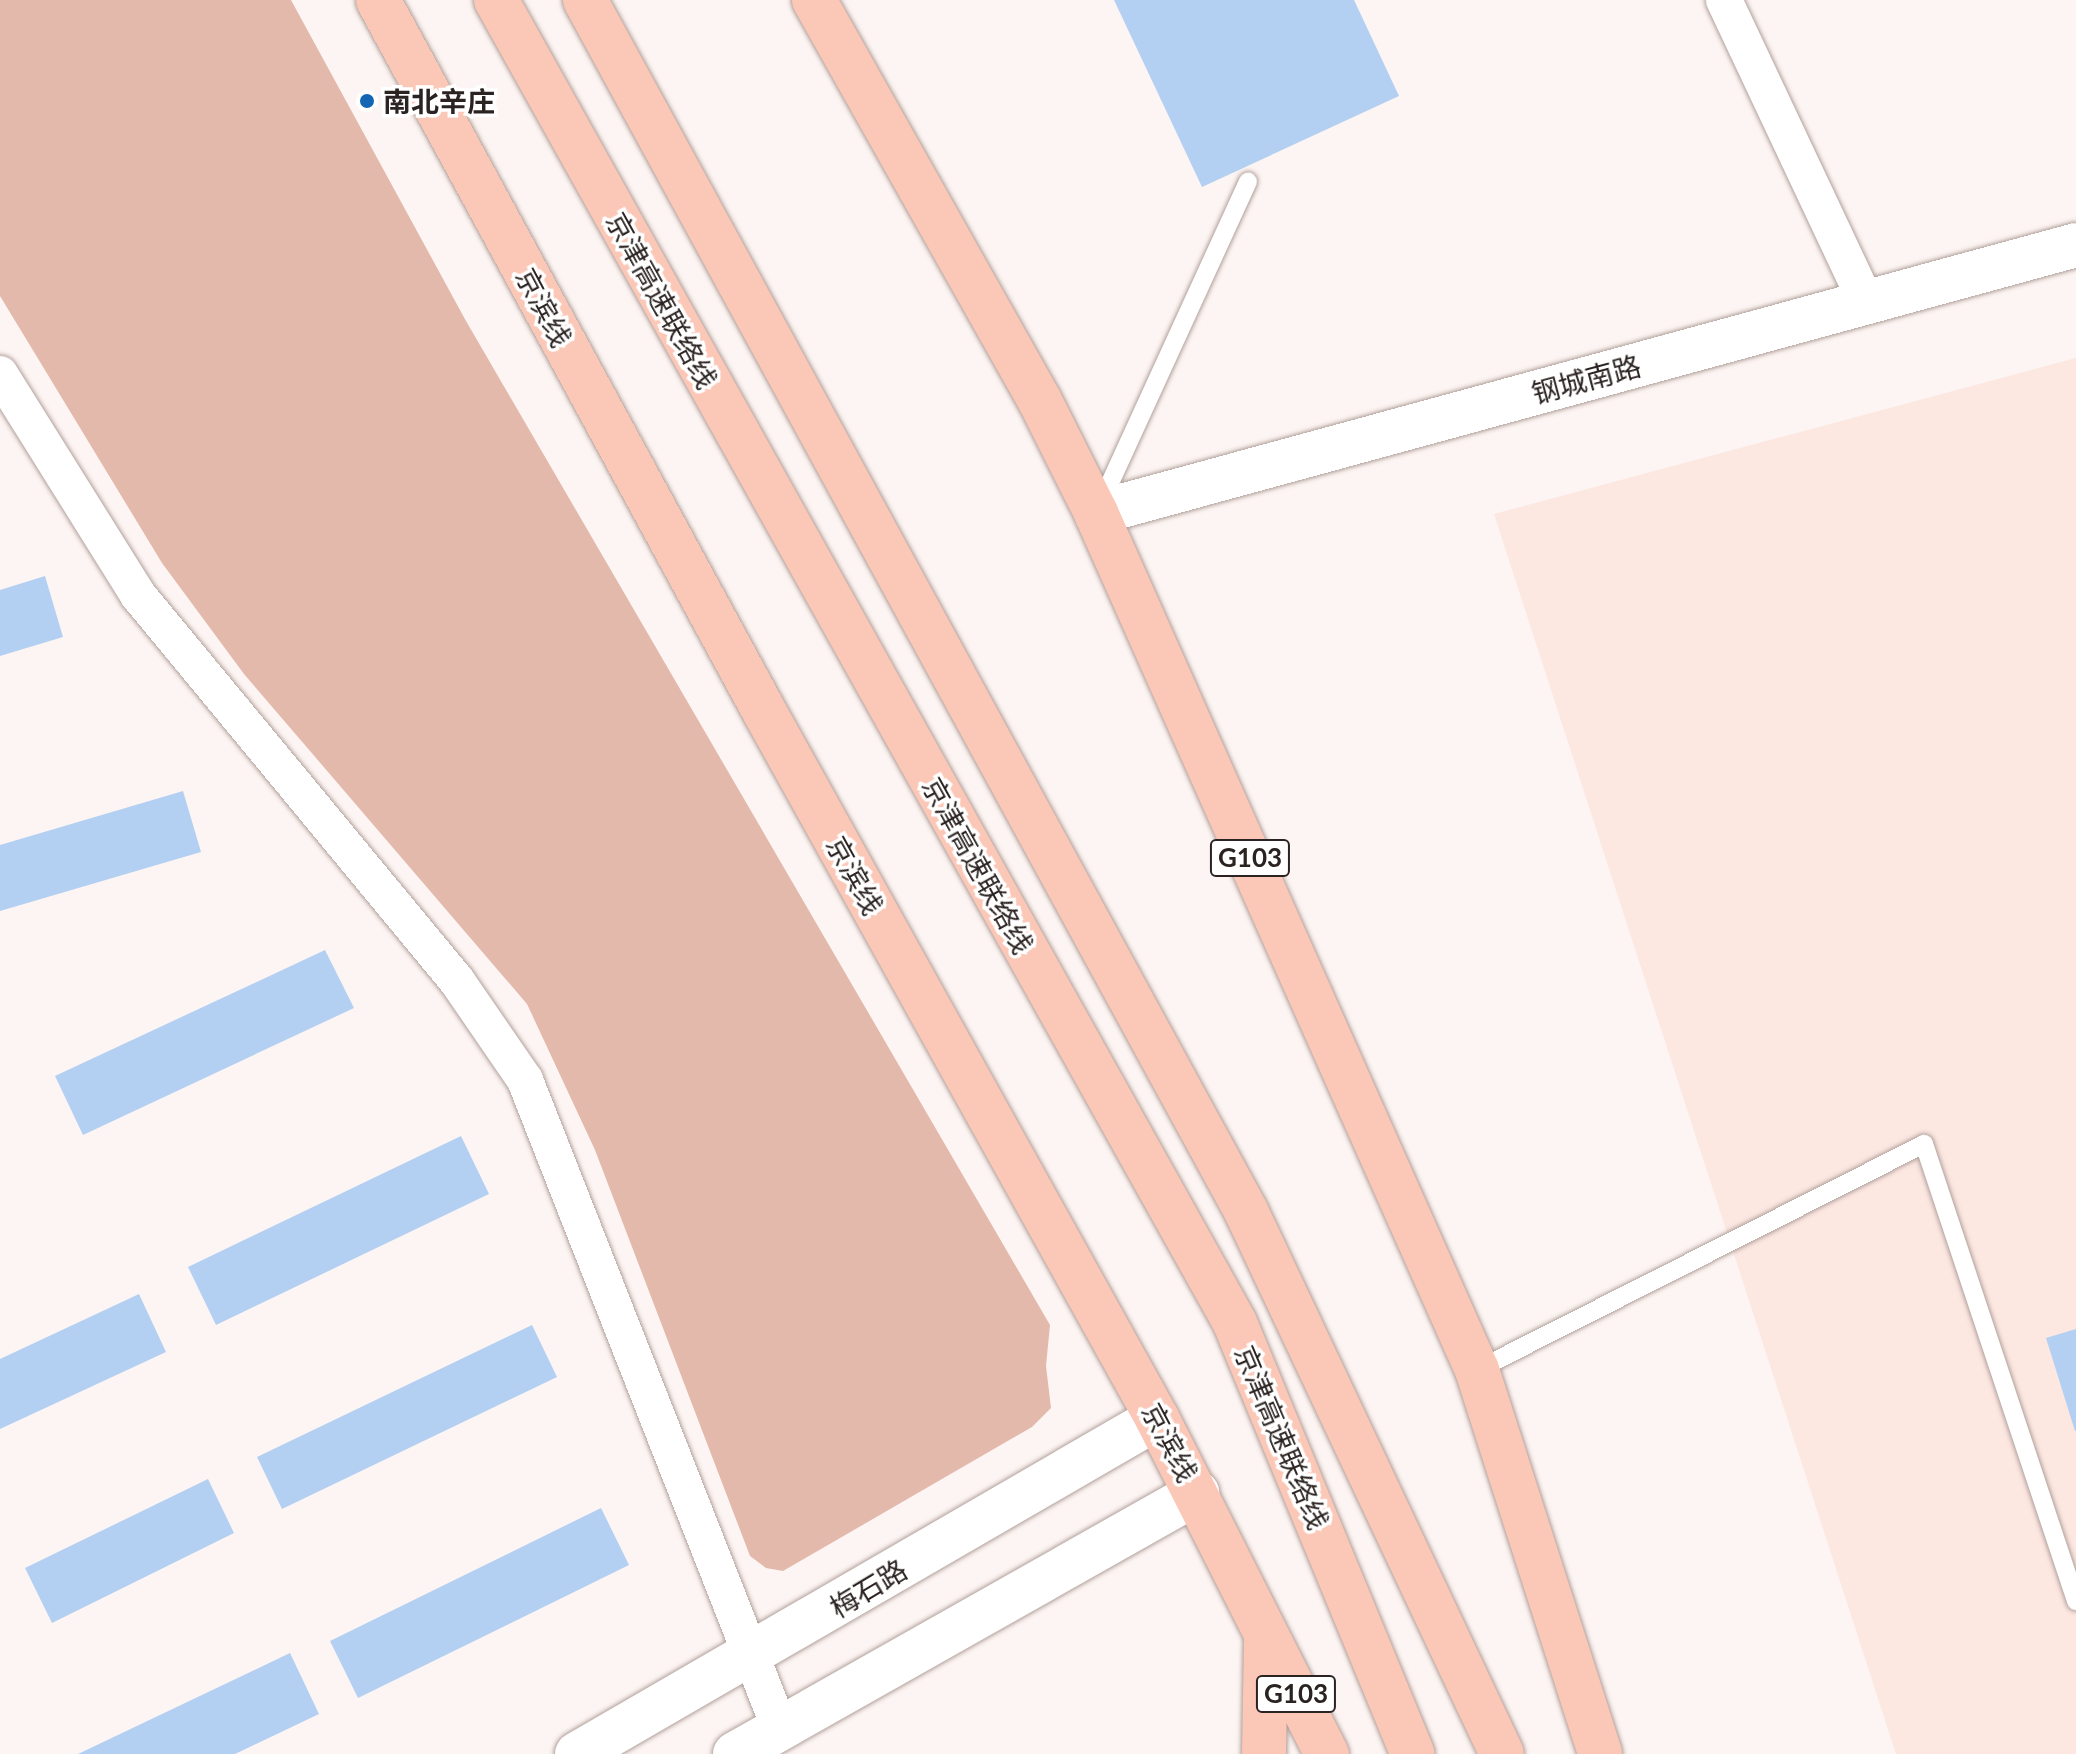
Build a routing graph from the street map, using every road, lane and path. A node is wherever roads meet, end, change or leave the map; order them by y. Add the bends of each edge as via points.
1 (378, 0) edge
2 (496, 0) edge
3 (814, 0) edge
4 (1724, 0) edge
5 (589, 8) edge
6 (1248, 182) dead end
7 (2076, 245) edge
8 (1867, 304) junction
9 (0, 374) edge
10 (1096, 513) junction
11 (1477, 1370) junction
12 (1157, 1418) junction
13 (1197, 1493) junction
14 (2076, 1601) edge
15 (1266, 1634) junction
16 (754, 1655) junction
17 (780, 1729) junction
18 (577, 1754) edge
19 (735, 1754) edge
20 (1264, 1754) edge
21 (1313, 1754) edge
22 (1327, 1754) edge
23 (1413, 1754) edge
24 (1502, 1754) edge
25 (1600, 1754) edge

1 - 12 highway, 京滨线 / G103 via 764,711
2 - 23 highway, 京津高速联络线 via 1235,1323
3 - 10 highway, G103 via 1040,401
4 - 8 street
5 - 24 highway via 1246,1211
6 - 10 lane
7 - 8 main road, 钢城南路
8 - 10 main road, 钢城南路
9 - 16 street via 138,595 457,981 525,1080
10 - 11 highway, G103
11 - 14 lane via 1924,1144
11 - 25 highway, G103
12 - 13 highway, 京滨线 / G103
12 - 16 main road, 梅石路
13 - 15 highway, 京滨线 / G103
13 - 17 main road
15 - 20 highway
15 - 21 main road
15 - 22 highway, 京滨线 / G103
16 - 17 street
16 - 18 main road, 梅石路
17 - 19 main road

